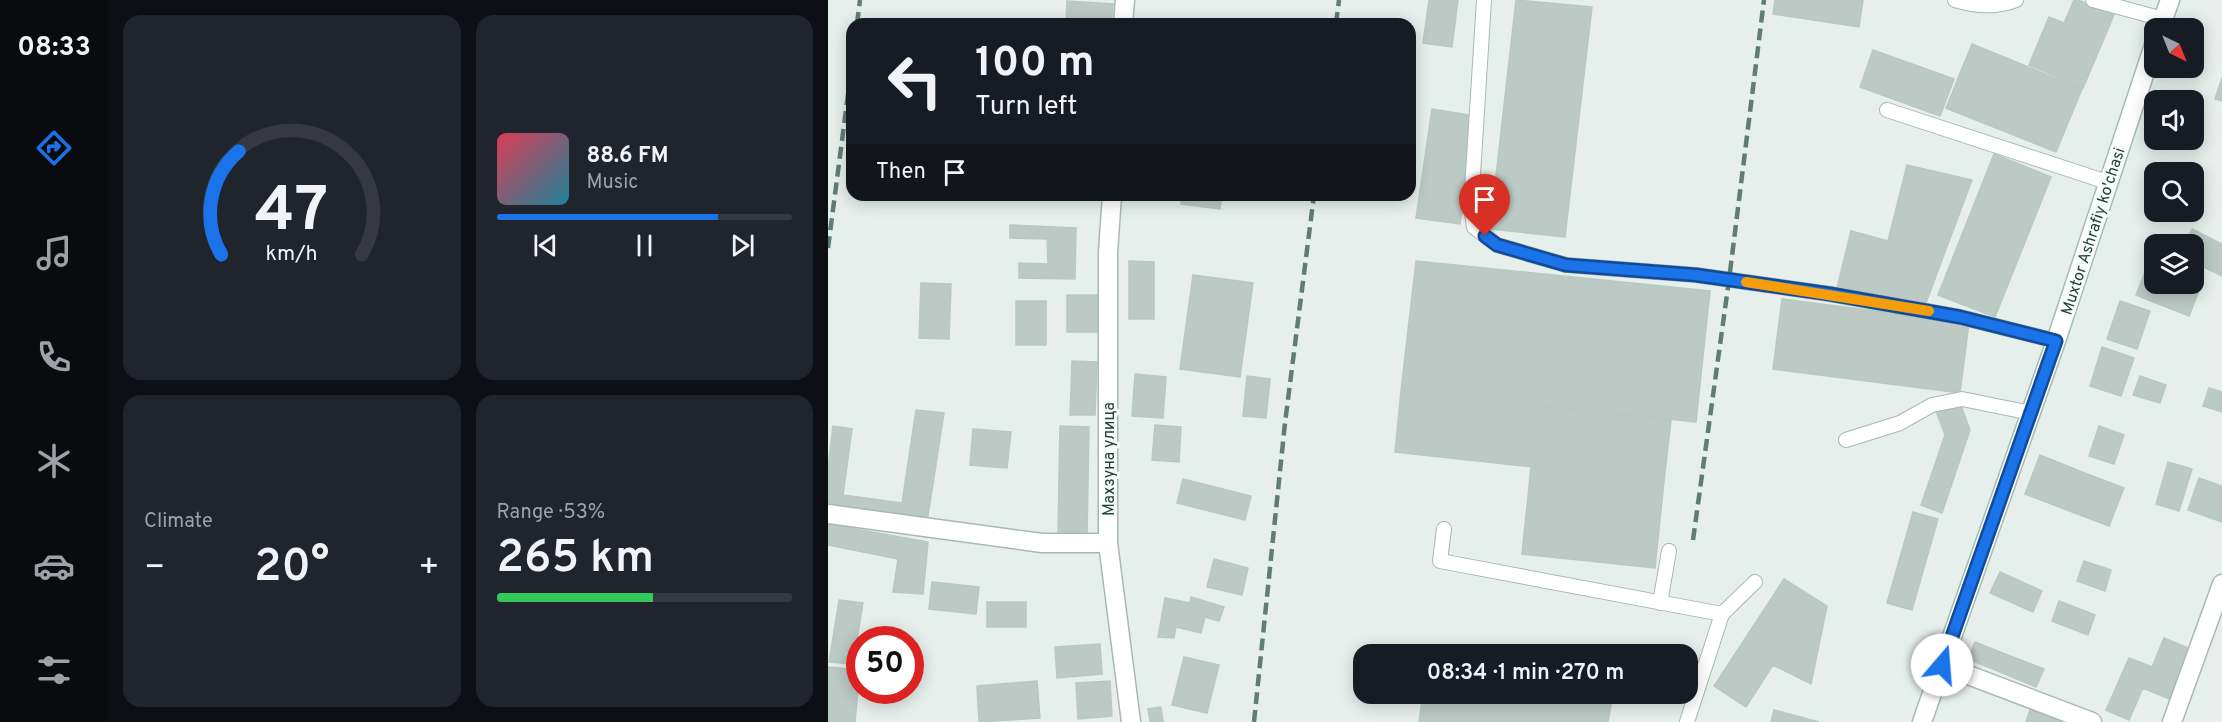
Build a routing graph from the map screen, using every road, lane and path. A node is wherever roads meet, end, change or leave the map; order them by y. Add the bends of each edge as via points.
1 (1125, 0) edge
2 (1484, 0) edge
3 (1955, 0) edge
4 (2016, 0) edge
5 (2092, 0) edge
6 (2170, 0) edge
7 (1124, 18) edge
8 (2144, 18) edge
9 (2163, 18) edge
10 (2144, 74) edge
11 (1887, 110) dead end
12 (2107, 182) junction
13 (1112, 201) edge
14 (2056, 341) junction
15 (2031, 413) junction
16 (1846, 440) dead end
17 (828, 514) edge
18 (1444, 529) dead end
19 (1108, 543) junction
20 (1669, 551) dead end
21 (1755, 582) dead end
22 (2222, 584) edge
23 (1660, 603) junction
24 (1722, 614) junction
25 (1942, 665) junction
26 (1131, 722) edge
27 (1688, 722) edge
28 (1923, 722) edge
29 (2092, 722) edge
30 (2172, 722) edge

1 - 7 street
2 - 14 lane via 1471,206 1474,227 1497,245 1566,265 1696,275 1830,294 1960,317
3 - 4 lane via 1974,6
5 - 8 lane
6 - 9 street
10 - 12 street, Muxtor Ashrafiy ko'chasi
11 - 12 lane
12 - 14 street, Muxtor Ashrafiy ko'chasi
13 - 19 street, Махзуна улица via 1108,252
14 - 15 street, Muxtor Ashrafiy ko'chasi
15 - 16 lane via 1962,399 1932,405 1900,423
15 - 25 street, Muxtor Ashrafiy ko'chasi
17 - 19 street via 1042,543
18 - 23 lane via 1440,561
19 - 26 street, Махзуна улица
20 - 23 lane
21 - 24 lane
22 - 30 street
23 - 24 lane
24 - 27 lane
25 - 28 street, Muxtor Ashrafiy ko'chasi
25 - 29 street

